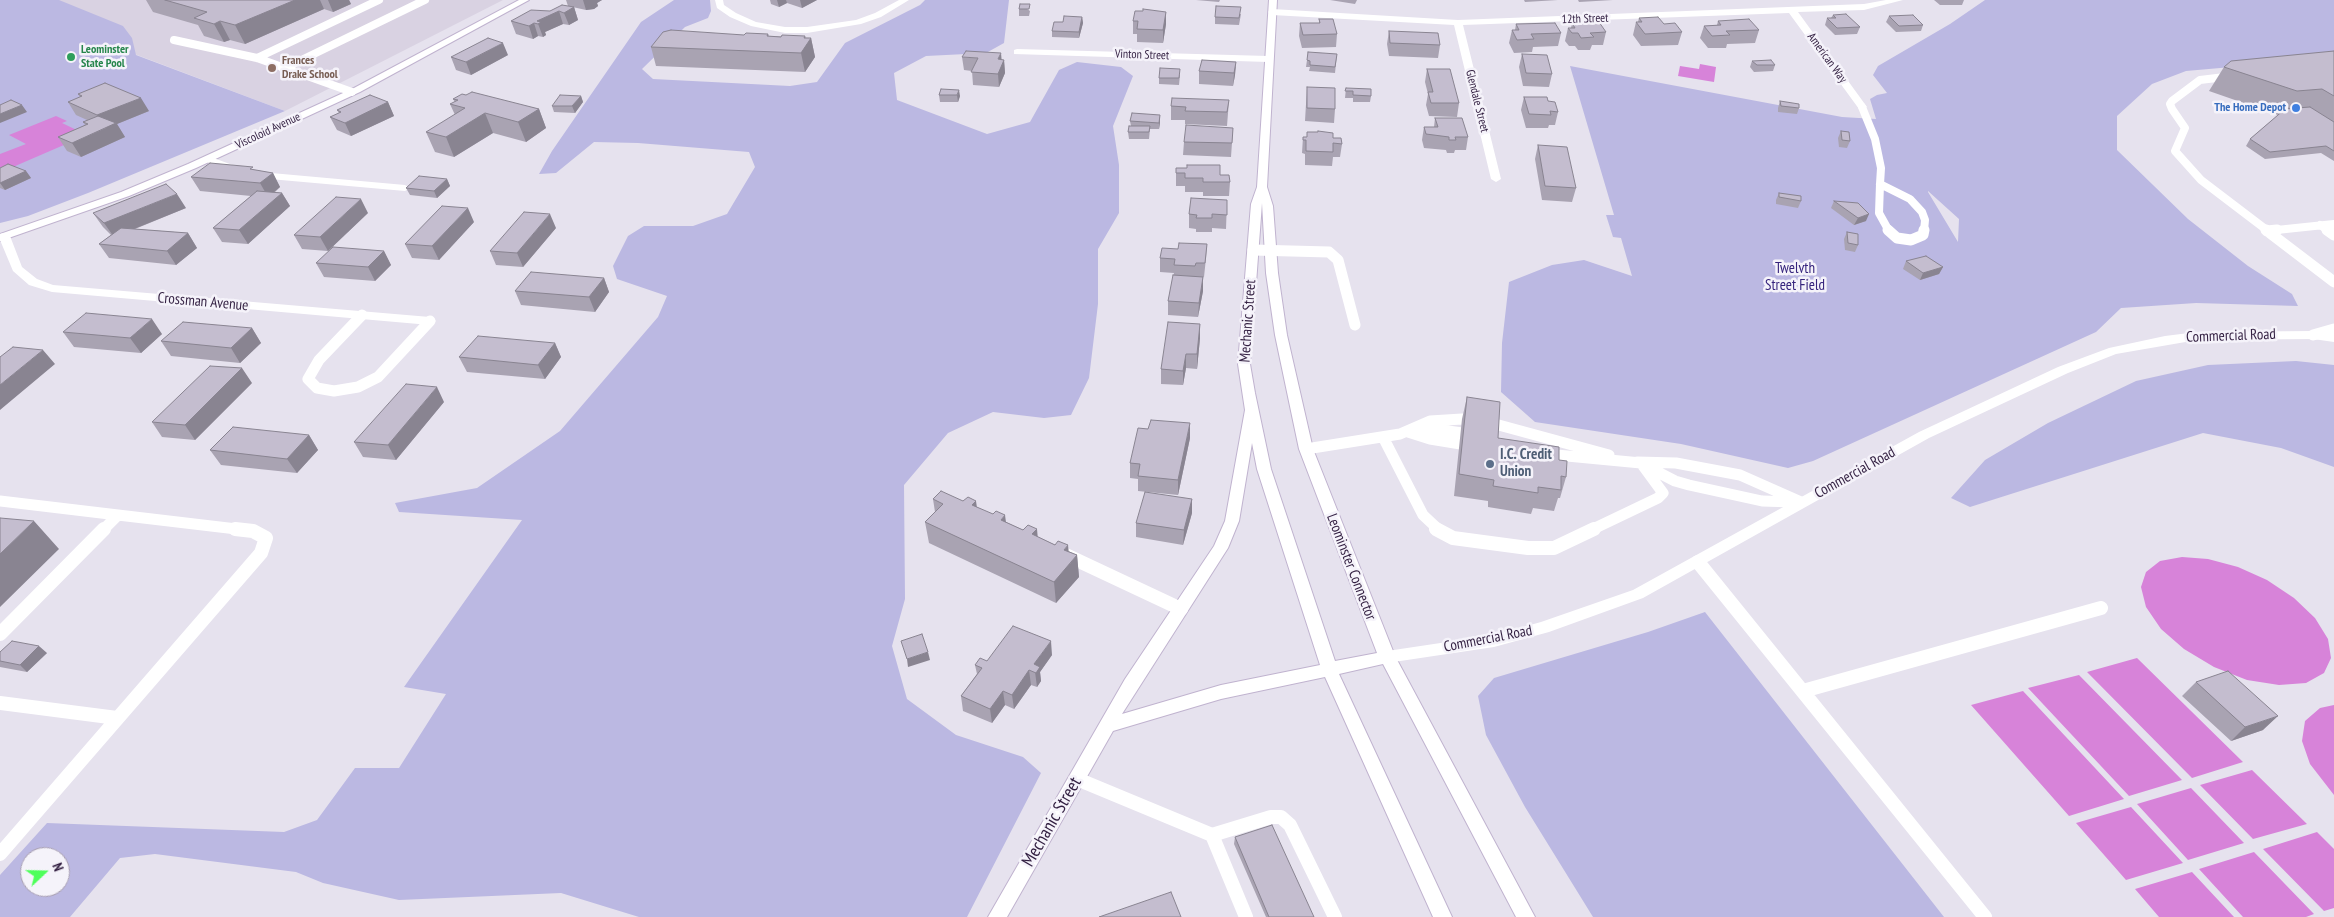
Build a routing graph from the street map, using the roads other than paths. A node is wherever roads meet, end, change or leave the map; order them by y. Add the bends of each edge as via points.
1 (379, 0) edge
2 (426, 0) edge
3 (525, 0) edge
4 (719, 0) edge
5 (905, 0) edge
6 (1273, 0) edge
7 (1898, 0) edge
8 (1792, 10) junction
9 (1272, 12) junction
10 (1458, 23) junction
11 (174, 40) dead end
12 (1017, 52) dead end
13 (257, 58) junction
14 (1268, 59) junction
15 (282, 69) junction
16 (2242, 75) edge
17 (352, 92) junction
18 (1862, 107) joint
19 (208, 159) junction
20 (1496, 179) dead end
21 (1880, 184) junction
22 (405, 188) edge
23 (1262, 188) junction
24 (2334, 224) edge
25 (2320, 225) junction
26 (2267, 231) junction
27 (2334, 235) edge
28 (2, 237) edge
29 (1253, 250) junction
30 (1271, 250) junction
31 (2332, 280) edge
32 (362, 315) junction
33 (430, 321) joint
34 (1355, 325) dead end
35 (2334, 329) edge
36 (2313, 335) junction
37 (2334, 338) edge
38 (1251, 408) junction
39 (1408, 432) junction
40 (1383, 437) junction
41 (1514, 441) edge
42 (1485, 442) edge
43 (1306, 449) junction
44 (1537, 454) edge
45 (1641, 463) junction
46 (0, 500) edge
47 (1801, 502) junction
48 (118, 515) junction
49 (1057, 551) edge
50 (1698, 562) junction
51 (2102, 608) dead end
52 (1181, 609) junction
53 (0, 634) edge
54 (1386, 658) junction
55 (1330, 671) junction
56 (1803, 691) junction
57 (0, 703) edge
58 (117, 718) junction
59 (1107, 726) junction
60 (1077, 779) junction
61 (1212, 835) junction
62 (0, 854) edge
63 (998, 917) edge
64 (1246, 917) edge
65 (1335, 917) edge
66 (1443, 917) edge
67 (1526, 917) edge
68 (1985, 917) edge

1 - 13 lane
2 - 15 lane
3 - 17 street, Viscoloid Avenue
4 - 5 street via 720,6 733,15 754,24 785,30 858,22
6 - 9 street, Mechanic Street
7 - 8 street, 12th Street via 1864,6
8 - 10 street, 12th Street
8 - 18 street, American Way
9 - 10 street, 12th Street
9 - 14 street, Mechanic Street
10 - 20 street, Glendale Street
11 - 13 lane
12 - 14 street, Vinton Street
13 - 15 lane
14 - 23 street, Mechanic Street
15 - 17 lane
16 - 26 lane via 2200,80 2172,101 2172,109 2185,128 2175,151 2201,180
17 - 19 street, Viscoloid Avenue
18 - 21 lane via 1875,139 1881,168
19 - 22 street via 247,174
19 - 28 street, Viscoloid Avenue via 125,194
21 - 21 lane via 1879,213 1889,231 1897,238 1911,240 1922,235 1925,220 1922,212 1910,199
23 - 29 street, Mechanic Street via 1256,204
23 - 30 street, Leominster Connector via 1268,206
24 - 25 lane
25 - 26 lane
25 - 27 lane
26 - 31 lane
28 - 32 street, Crossman Avenue via 17,269 33,282 52,288
29 - 30 lane
29 - 38 street, Mechanic Street via 1244,364
30 - 34 lane via 1323,251 1335,256
30 - 43 street, Leominster Connector via 1281,335
32 - 33 street, Crossman Avenue
32 - 33 lane via 319,360 308,379 317,388 342,389 378,377
35 - 36 lane
36 - 37 street, Commercial Road
36 - 47 street, Commercial Road via 2197,336 2113,351 2063,370 1924,435
38 - 52 street, Mechanic Street via 1232,521 1221,548
38 - 55 street via 1264,469
39 - 40 lane
39 - 42 lane via 1430,439
39 - 45 lane via 1430,421 1462,419 1495,424
40 - 43 lane
40 - 45 lane via 1423,514 1439,532 1453,538 1528,548 1561,546 1658,498 1663,493
41 - 45 lane
43 - 54 street, Leominster Connector
44 - 45 lane
45 - 47 lane via 1676,464 1740,475
45 - 47 lane via 1668,478 1689,484 1762,501
46 - 48 lane
47 - 50 street, Commercial Road
48 - 53 lane
48 - 58 lane via 253,531 266,538 261,553
49 - 52 lane
50 - 54 street, Commercial Road via 1638,594 1543,628 1494,641
50 - 56 lane
51 - 56 lane
52 - 59 street, Mechanic Street
54 - 55 street
54 - 67 street, Leominster Connector
55 - 59 street via 1221,692
55 - 66 street
56 - 68 lane
57 - 58 lane
58 - 62 lane
59 - 60 street, Mechanic Street
60 - 61 lane
60 - 63 street, Mechanic Street
61 - 64 lane
61 - 65 lane via 1271,817 1281,817 1294,831

